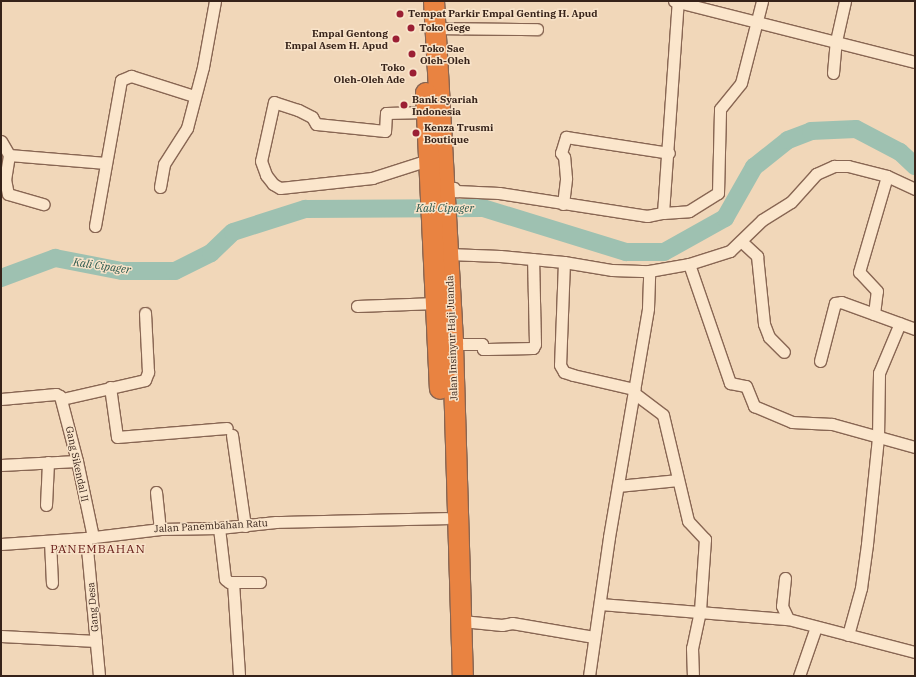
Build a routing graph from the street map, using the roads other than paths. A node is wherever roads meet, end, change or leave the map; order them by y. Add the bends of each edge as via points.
1 (215, 1) edge
2 (421, 1) edge
3 (434, 1) edge
4 (674, 1) edge
5 (678, 1) edge
6 (762, 1) edge
7 (845, 1) edge
8 (758, 23) junction
9 (435, 28) junction
10 (537, 29) dead end
11 (836, 40) junction
12 (915, 62) edge
13 (833, 73) dead end
14 (192, 104) junction
15 (426, 112) junction
16 (1, 141) edge
17 (669, 153) junction
18 (9, 155) junction
19 (428, 160) junction
20 (106, 163) junction
21 (887, 176) junction
22 (445, 185) junction
23 (160, 187) dead end
24 (915, 189) edge
25 (44, 204) dead end
26 (562, 204) junction
27 (664, 214) junction
28 (95, 226) dead end
29 (439, 230) junction
30 (742, 242) junction
31 (448, 254) junction
32 (533, 259) junction
33 (564, 262) junction
34 (689, 264) junction
35 (650, 271) junction
36 (436, 303) junction
37 (357, 306) dead end
38 (145, 313) dead end
39 (874, 314) junction
40 (900, 323) junction
41 (915, 329) edge
42 (453, 344) junction
43 (784, 352) dead end
44 (820, 361) dead end
45 (110, 388) junction
46 (634, 391) junction
47 (447, 395) junction
48 (59, 397) junction
49 (1, 399) edge
50 (878, 438) junction
51 (915, 448) edge
52 (77, 460) junction
53 (48, 462) junction
54 (1, 465) edge
55 (678, 480) junction
56 (618, 486) junction
57 (156, 492) dead end
58 (46, 505) dead end
59 (446, 518) junction
60 (245, 526) junction
61 (219, 528) junction
62 (160, 529) junction
63 (89, 537) junction
64 (50, 541) junction
65 (1, 544) edge
66 (785, 578) dead end
67 (233, 582) junction
68 (260, 582) dead end
69 (52, 583) dead end
70 (600, 604) junction
71 (700, 611) junction
72 (788, 619) junction
73 (462, 621) junction
74 (816, 627) junction
75 (848, 635) junction
76 (1, 636) edge
77 (594, 637) junction
78 (96, 641) junction
79 (457, 644) junction
80 (915, 652) edge
81 (99, 676) edge
82 (239, 676) edge
83 (451, 676) edge
84 (463, 676) edge
85 (590, 676) edge
86 (693, 676) edge
87 (800, 676) edge

1 - 14 street via 203,67
2 - 15 highway, Jalan Insinyur Haji Juanda
3 - 9 highway, Jalan Insinyur Haji Juanda
4 - 5 street
5 - 8 street
5 - 17 street
6 - 8 street
7 - 11 street
8 - 11 street
8 - 27 street via 741,83 720,109 718,193 691,210
9 - 10 street
9 - 22 highway, Jalan Insinyur Haji Juanda
11 - 12 street
11 - 13 street
14 - 20 street via 139,78 124,79
14 - 23 street via 187,128 164,164
15 - 19 highway, Jalan Insinyur Haji Juanda
15 - 19 street via 386,113 385,131 316,124 312,118 298,110 274,102 261,161 266,175 280,188 372,178
16 - 18 street
17 - 26 street via 566,137 561,153 564,157 566,178
17 - 27 street
18 - 20 street
18 - 25 street via 5,179 8,194
19 - 22 highway, Jalan Insinyur Haji Juanda
20 - 28 street
21 - 24 street
21 - 30 street via 839,165 820,172 791,202 762,220
21 - 39 street via 859,272 877,292
22 - 26 street via 456,191 499,194
22 - 29 highway, Jalan Insinyur Haji Juanda
26 - 27 street via 648,216
29 - 31 highway, Jalan Insinyur Haji Juanda
29 - 36 highway, Jalan Insinyur Haji Juanda
30 - 34 street via 722,255
30 - 43 street via 757,256 764,324 769,337
31 - 32 street
31 - 42 highway, Jalan Insinyur Haji Juanda
32 - 33 street
32 - 42 street via 533,348 483,349 482,344
33 - 35 street via 612,270
33 - 46 street via 560,365 564,372
34 - 35 street
34 - 50 street via 730,383 746,386 754,406 792,422 832,424
35 - 46 street via 648,308
36 - 37 street
36 - 47 highway, Jalan Insinyur Haji Juanda
38 - 45 street via 148,372 146,380
39 - 40 street
39 - 44 street via 841,302 834,304
40 - 41 street
40 - 50 street via 879,373
42 - 47 highway, Jalan Insinyur Haji Juanda
45 - 48 street
45 - 60 street via 117,437 229,432
46 - 55 street via 663,415
46 - 56 street
47 - 59 highway, Jalan Insinyur Haji Juanda
47 - 73 highway, Jalan Insinyur Haji Juanda
48 - 49 street
48 - 52 street, Gang Sikendal II
50 - 51 street
50 - 75 street via 864,569
52 - 53 street
52 - 63 street, Gang Sikendal II
53 - 54 street
53 - 58 street
55 - 56 street
55 - 71 street via 690,524 705,539
56 - 70 street
57 - 62 street
59 - 60 street, Jalan Panembahan Ratu
59 - 79 highway, Jalan Insinyur Haji Juanda
60 - 61 street, Jalan Panembahan Ratu
61 - 62 street, Jalan Panembahan Ratu
61 - 67 street via 225,579
62 - 63 street, Jalan Panembahan Ratu
63 - 64 street, Jalan Panembahan Ratu
63 - 78 street, Gang Desa
64 - 65 street, Jalan Panembahan Ratu
64 - 69 street
66 - 72 street via 782,606
67 - 68 street
67 - 82 street
70 - 71 street
70 - 77 street
71 - 72 street
71 - 86 street via 692,648
72 - 74 street
73 - 77 street via 502,625 512,622
73 - 79 highway, Jalan Insinyur Haji Juanda
74 - 75 street
74 - 87 street
75 - 80 street
76 - 78 street
77 - 85 street
78 - 81 street, Gang Desa
79 - 83 highway, Jalan Insinyur Haji Juanda
79 - 84 highway, Jalan Insinyur Haji Juanda

